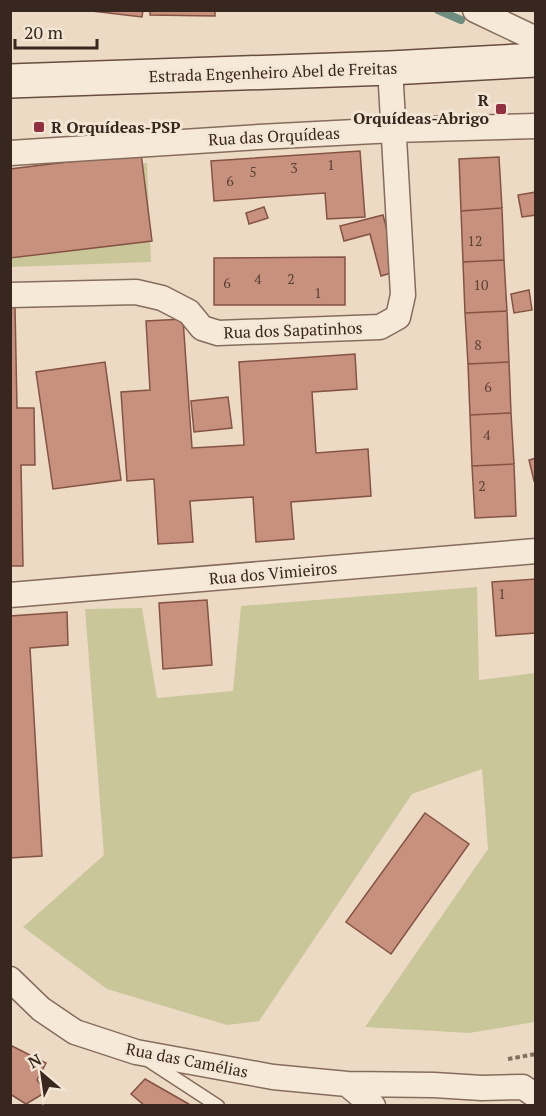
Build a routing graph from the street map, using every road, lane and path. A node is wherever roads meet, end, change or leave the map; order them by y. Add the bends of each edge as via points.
1 (475, 10) edge
2 (536, 39) edge
3 (536, 60) edge
4 (390, 68) junction
5 (10, 81) edge
6 (536, 126) edge
7 (394, 130) junction
8 (10, 153) edge
9 (10, 294) edge
10 (536, 551) edge
11 (10, 595) edge
12 (10, 979) edge
13 (136, 1052) junction
14 (348, 1084) junction
15 (482, 1088) junction
16 (536, 1096) edge
17 (218, 1106) edge
18 (373, 1106) edge
19 (443, 1106) edge

1 - 2 street
3 - 4 main road, Estrada Engenheiro Abel de Freitas
4 - 5 main road, Estrada Engenheiro Abel de Freitas
4 - 7 street, Rua dos Sapatinhos
6 - 7 street, Rua das Orquídeas
7 - 8 street, Rua das Orquídeas
7 - 9 street, Rua dos Sapatinhos via 403,295 398,316 380,327 218,333 202,328 189,312 162,298 136,292
10 - 11 street, Rua dos Vimieiros
12 - 13 street, Rua das Camélias via 41,1009 75,1032
13 - 14 street, Rua das Camélias via 273,1077
13 - 17 lane
14 - 15 street, Rua das Camélias
14 - 18 street
15 - 16 street, Rua das Camélias via 523,1087
15 - 19 street, Rua das Camélias via 448,1100

